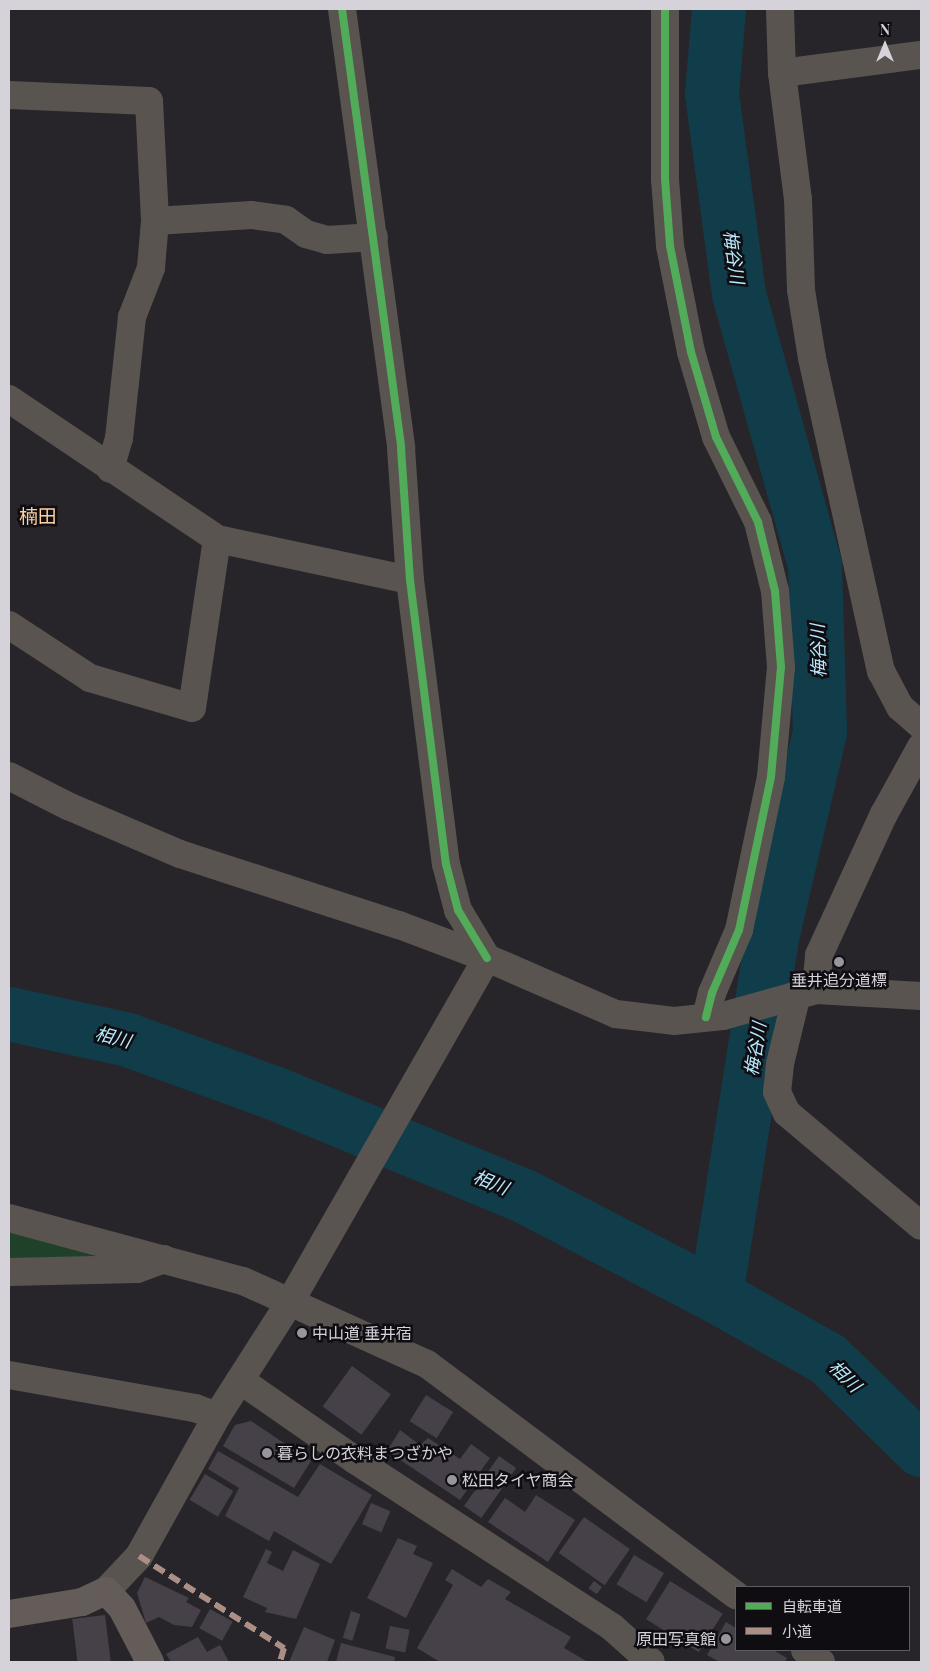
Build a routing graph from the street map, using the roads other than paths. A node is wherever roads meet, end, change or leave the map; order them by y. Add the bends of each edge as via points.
1 (342, 9) edge
2 (665, 9) edge
3 (780, 9) edge
4 (921, 55) edge
5 (782, 73) junction
6 (9, 95) edge
7 (154, 220) junction
8 (374, 237) junction
9 (9, 399) edge
10 (110, 469) junction
11 (217, 539) junction
12 (410, 580) junction
13 (9, 625) edge
14 (921, 725) edge
15 (921, 747) edge
16 (9, 776) edge
17 (487, 958) junction
18 (800, 993) junction
19 (921, 996) edge
20 (715, 1016) junction
21 (9, 1218) edge
22 (921, 1226) edge
23 (164, 1259) junction
24 (9, 1272) edge
25 (295, 1294) junction
26 (9, 1375) edge
27 (240, 1380) junction
28 (217, 1416) junction
29 (106, 1591) junction
30 (735, 1595) edge
31 (9, 1614) edge
32 (806, 1651) edge
33 (150, 1662) edge
34 (651, 1662) edge
35 (821, 1662) edge

1 - 8 street
2 - 20 street via 664,179 670,246 691,352 716,437 758,522 775,590 781,667 771,777 739,930 712,993
3 - 5 street
4 - 5 street
5 - 14 street via 798,200 801,290 812,358 881,671 900,707
6 - 7 street via 149,101
7 - 8 street via 252,216 286,220 306,234 327,240
7 - 10 street via 151,268 132,317 119,438
8 - 12 street via 401,448
9 - 10 street
10 - 11 street
11 - 12 street
11 - 13 street via 192,708 90,678
12 - 17 street via 446,864 458,910
15 - 18 street via 884,814
16 - 17 street via 68,806 180,854 399,925
17 - 20 street via 616,1014 674,1021
17 - 25 street
18 - 19 street
18 - 20 street
18 - 22 street via 780,1064 778,1092 787,1113
21 - 23 street
23 - 24 street via 137,1269
23 - 25 street
25 - 27 street
25 - 30 street via 427,1364
26 - 28 street via 195,1408
27 - 28 street
27 - 34 street via 355,1460 612,1627
28 - 29 street via 139,1556
29 - 31 main road via 82,1602
29 - 33 main road via 122,1608
32 - 35 street

